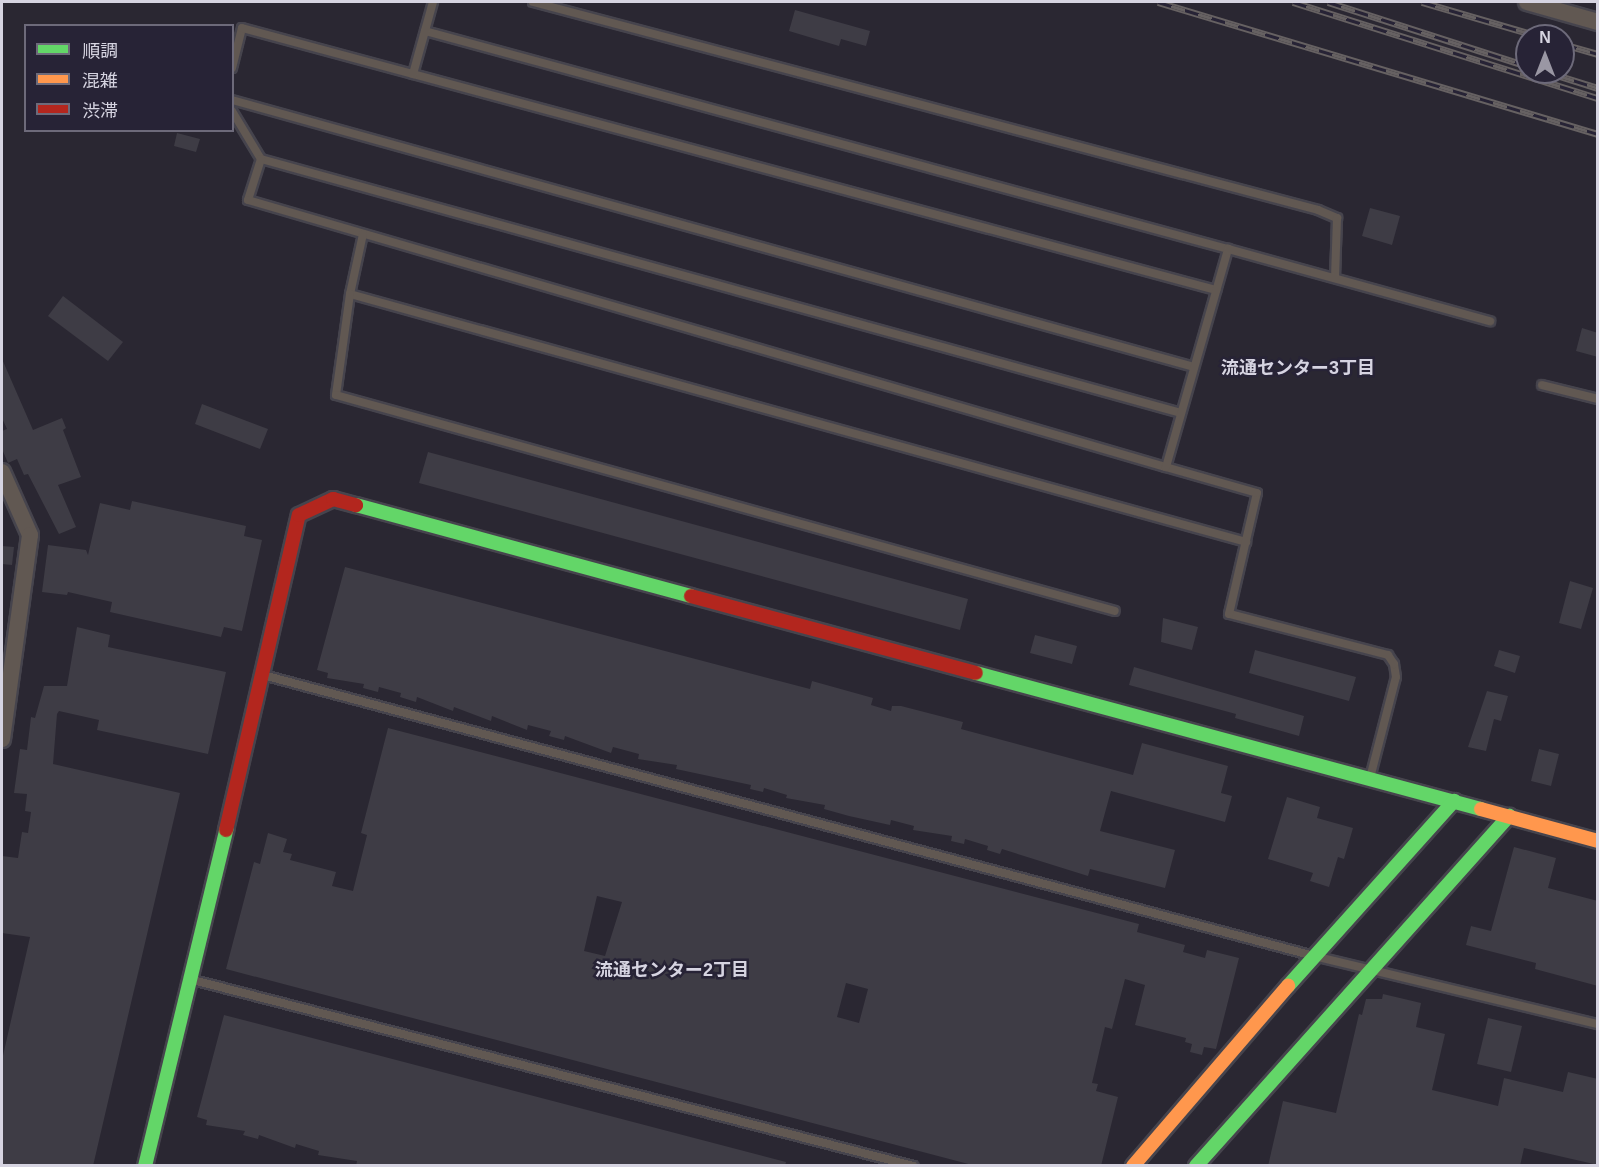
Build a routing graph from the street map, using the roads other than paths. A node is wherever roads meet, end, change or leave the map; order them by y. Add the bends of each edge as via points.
1 (433, 2) edge
2 (533, 2) edge
3 (1527, 2) edge
4 (1598, 22) edge
5 (425, 31) junction
6 (234, 60) edge
7 (413, 74) junction
8 (234, 101) edge
9 (234, 114) edge
10 (261, 159) junction
11 (363, 234) junction
12 (1228, 249) junction
13 (1335, 278) junction
14 (1216, 290) junction
15 (350, 294) junction
16 (1490, 321) dead end
17 (1194, 367) junction
18 (1542, 385) dead end
19 (1598, 399) edge
20 (1181, 413) junction
21 (1166, 467) junction
22 (2, 472) edge
23 (1246, 542) junction
24 (1115, 611) dead end
25 (262, 675) junction
26 (5, 681) edge
27 (2, 739) edge
28 (1370, 778) junction
29 (1454, 801) junction
30 (1509, 816) junction
31 (1598, 841) edge
32 (1314, 956) junction
33 (1369, 968) junction
34 (192, 980) junction
35 (1598, 1024) edge
36 (145, 1166) edge
37 (913, 1166) edge
38 (1133, 1166) edge
39 (1196, 1166) edge

1 - 5 lane
2 - 13 lane via 1318,210 1337,219
3 - 4 street
5 - 7 lane
5 - 12 lane
6 - 7 lane via 242,28
7 - 14 lane
8 - 17 lane
9 - 10 lane
10 - 11 lane via 248,200
10 - 20 lane
11 - 15 lane
11 - 21 lane
12 - 13 lane
12 - 14 lane
13 - 16 lane
14 - 17 lane
15 - 23 lane
15 - 24 lane via 336,395
17 - 20 lane
18 - 19 lane
20 - 21 lane
21 - 23 lane via 1257,493
22 - 26 street via 30,535
23 - 28 lane via 1229,614 1388,655 1394,664 1396,677
25 - 28 street via 299,515 333,499
25 - 32 lane
25 - 34 street
26 - 27 street
28 - 29 street
29 - 30 street
29 - 32 street
30 - 31 street
30 - 33 street
32 - 33 lane
32 - 38 street
33 - 35 lane
33 - 39 street
34 - 36 street
34 - 37 lane

